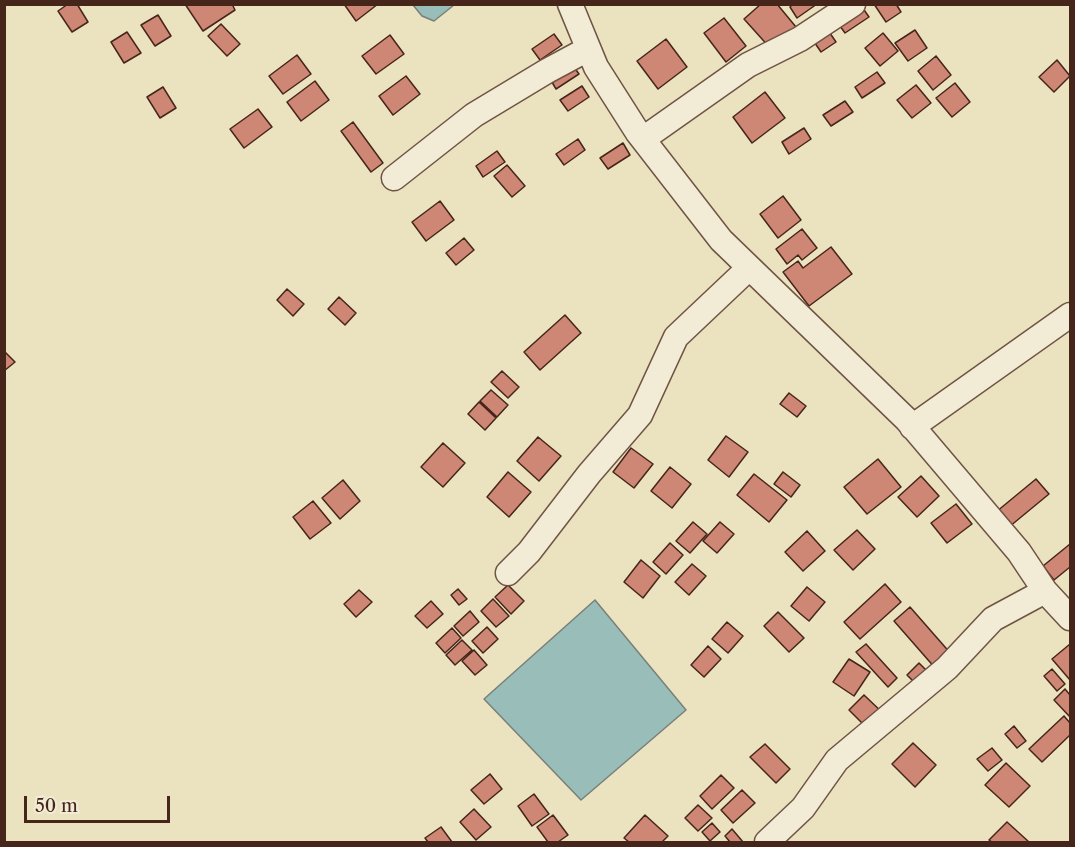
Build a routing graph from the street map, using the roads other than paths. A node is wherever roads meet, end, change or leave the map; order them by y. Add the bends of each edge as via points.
1 (570, 4) edge
2 (853, 4) edge
3 (588, 49) junction
4 (643, 139) junction
5 (394, 178) dead end
6 (749, 268) junction
7 (1071, 315) edge
8 (912, 427) junction
9 (508, 573) dead end
10 (1045, 591) junction
11 (1071, 618) edge
12 (767, 843) edge

1 - 3 street
2 - 4 street via 800,39 748,65
3 - 4 street
3 - 5 street via 474,115
4 - 6 street via 721,240
6 - 8 street
6 - 9 street via 675,337 640,415
7 - 8 street
8 - 10 street via 1018,552
10 - 11 street
10 - 12 street via 993,619 947,668 837,760 803,808

